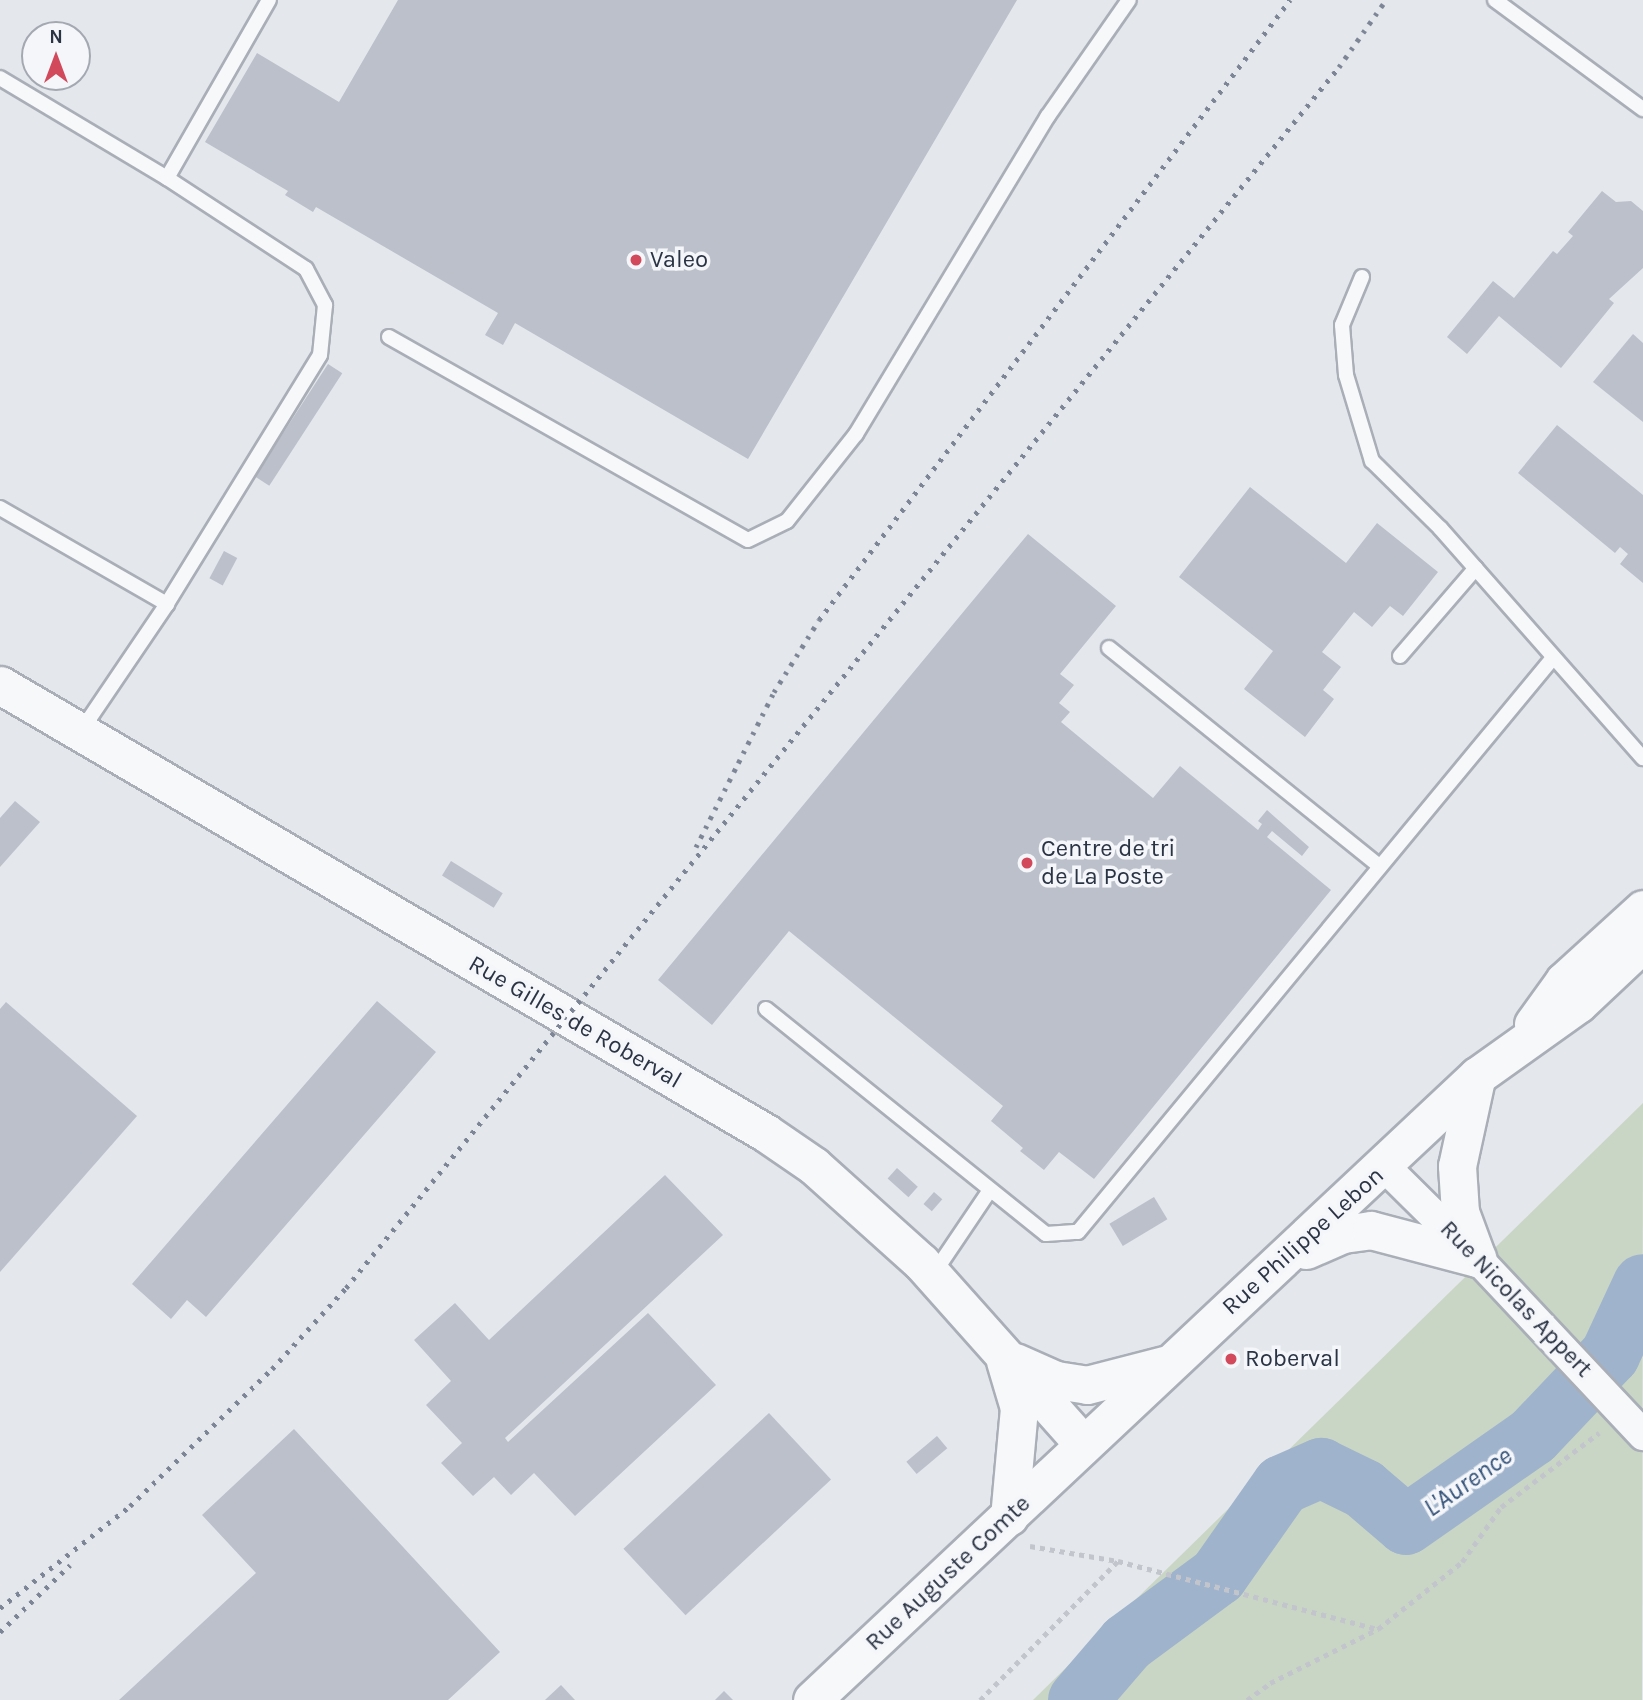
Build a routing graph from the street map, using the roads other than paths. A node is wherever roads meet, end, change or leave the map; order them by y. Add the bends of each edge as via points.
1 (269, 0) edge
2 (1129, 0) edge
3 (1495, 0) edge
4 (0, 78) edge
5 (1643, 109) edge
6 (167, 178) junction
7 (1362, 277) dead end
8 (389, 337) dead end
9 (0, 508) edge
10 (1476, 568) junction
11 (167, 604) junction
12 (1109, 648) dead end
13 (1400, 656) dead end
14 (1552, 659) junction
15 (0, 685) edge
16 (80, 732) junction
17 (1643, 758) edge
18 (1380, 867) junction
19 (1643, 909) edge
20 (1643, 943) edge
21 (766, 1009) dead end
22 (1524, 1040) junction
23 (1477, 1076) junction
24 (1385, 1167) junction
25 (990, 1190) junction
26 (1477, 1258) junction
27 (1286, 1259) junction
28 (933, 1275) junction
29 (1004, 1357) junction
30 (1168, 1364) junction
31 (1634, 1426) edge
32 (1083, 1444) junction
33 (998, 1528) junction
34 (812, 1700) edge

1 - 6 lane
2 - 8 lane via 1048,116 856,434 787,522 748,540
3 - 5 lane
4 - 6 lane
6 - 11 lane via 306,269 325,306 320,355
7 - 10 lane via 1342,325 1346,375 1372,461
9 - 11 lane
10 - 13 lane
10 - 14 lane
11 - 16 lane
12 - 18 lane
14 - 17 lane
14 - 18 lane
15 - 16 street, Rue Gilles de Roberval
16 - 28 street, Rue Gilles de Roberval via 766,1133 814,1166
18 - 25 lane via 1078,1232 1045,1234
19 - 22 street, Rue Philippe Lebon via 1564,981
20 - 22 street, Rue Philippe Lebon via 1578,1004
21 - 25 lane
22 - 23 street, Rue Philippe Lebon
23 - 24 street, Rue Philippe Lebon
23 - 26 street via 1457,1166 1460,1212
24 - 26 street, Rue Nicolas Appert
24 - 27 street, Rue Philippe Lebon
25 - 28 lane
26 - 27 street via 1371,1230 1343,1234
26 - 31 street, Rue Nicolas Appert
27 - 30 street, Rue Philippe Lebon
28 - 29 street, Rue Gilles de Roberval
29 - 30 street via 1056,1380 1087,1385
29 - 32 street, Rue Gilles de Roberval
29 - 33 street via 1019,1408
30 - 32 street, Rue Philippe Lebon
32 - 33 street, Rue Auguste Comte
33 - 34 street, Rue Auguste Comte

